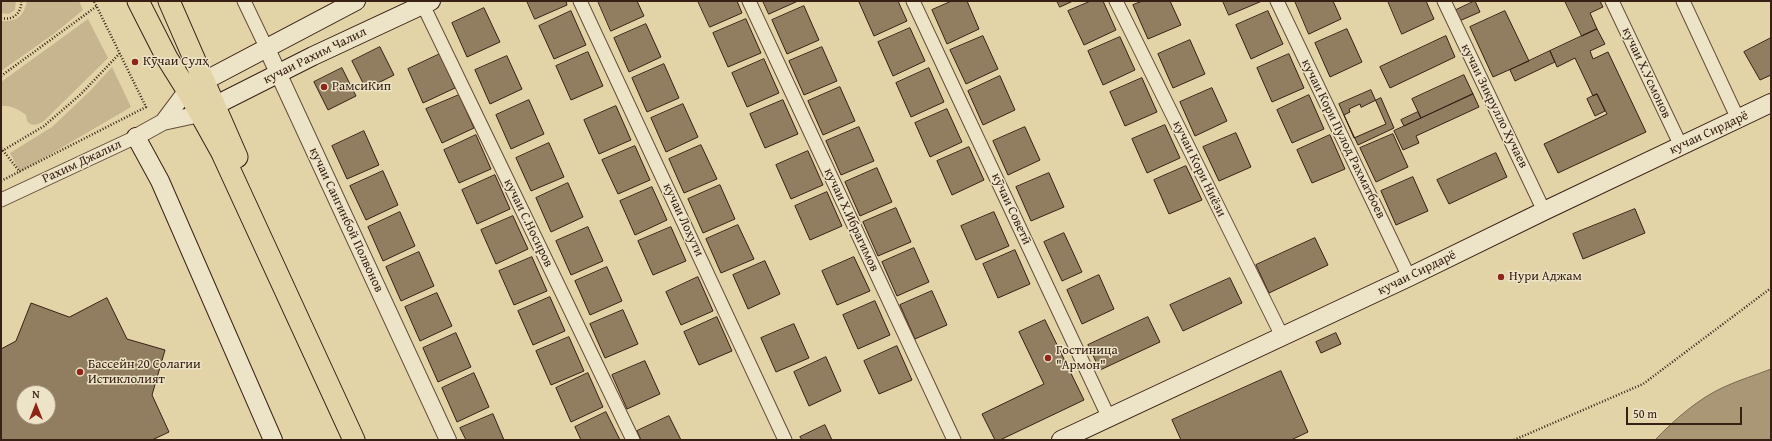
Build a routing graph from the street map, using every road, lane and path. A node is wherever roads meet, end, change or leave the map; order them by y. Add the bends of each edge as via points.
1 (21, 1) edge
2 (94, 1) edge
3 (138, 1) edge
4 (169, 1) edge
5 (244, 1) edge
6 (356, 1) edge
7 (580, 1) edge
8 (749, 1) edge
9 (913, 1) edge
10 (1116, 1) edge
11 (1277, 1) edge
12 (1444, 1) edge
13 (1612, 1) edge
14 (1683, 1) edge
15 (426, 3) edge
16 (97, 6) junction
17 (1, 18) edge
18 (267, 48) junction
19 (120, 53) junction
20 (279, 73) junction
21 (1, 76) edge
22 (205, 80) junction
23 (187, 90) junction
24 (1771, 103) edge
25 (208, 110) junction
26 (1738, 119) junction
27 (163, 122) junction
28 (136, 137) junction
29 (1681, 146) junction
30 (2, 150) edge
31 (20, 172) junction
32 (1, 182) edge
33 (1, 200) edge
34 (1544, 211) junction
35 (1409, 277) junction
36 (1771, 288) edge
37 (1282, 336) junction
38 (1109, 418) junction
39 (273, 440) edge
40 (354, 440) edge
41 (369, 440) edge
42 (448, 440) edge
43 (633, 440) edge
44 (785, 440) edge
45 (954, 440) edge
46 (1061, 440) edge
47 (1514, 440) edge

1 - 17 path via 18,14 10,19
2 - 16 path
3 - 23 main road via 167,58
4 - 22 main road
5 - 18 street, кучаи Сангинбой Полвонов
6 - 18 main road
7 - 44 street, кучаи Лохути
8 - 45 street, кучаи Х.Ибрагимов
9 - 38 street, кӯчаи Советӣ
10 - 37 street, кучаи Кори Ниёзи
11 - 35 street, кучаи Кори Пулод Рахматбоев
12 - 34 street, кучаи Зикрулло Хучаев
13 - 29 street, кучаи Х.Усмонов
14 - 26 street
15 - 20 main road, кучаи Рахим Чалил
15 - 43 street, кучаи С.Носиров
16 - 19 path
16 - 21 path
18 - 20 street, кучаи Сангинбой Полвонов
18 - 22 main road
19 - 30 path via 81,94 44,126
19 - 31 path via 146,107
20 - 25 main road, кучаи Рахим Чалил
20 - 42 street, кучаи Сангинбой Полвонов
22 - 23 main road
22 - 25 main road
23 - 25 main road
23 - 27 street
24 - 26 main road, кучаи Сирдарё
25 - 27 street
25 - 40 main road via 222,153
25 - 41 main road via 234,150
26 - 29 main road, кучаи Сирдарё
27 - 28 street, Рахим Джалил
28 - 33 street, Рахим Джалил
28 - 39 main road via 160,181
29 - 34 main road, кучаи Сирдарё
30 - 31 path
31 - 32 path
34 - 35 main road, кучаи Сирдарё
35 - 37 main road, кучаи Сирдарё
36 - 47 path via 1643,384
37 - 38 main road, кучаи Сирдарё
38 - 46 main road, кучаи Сирдарё

